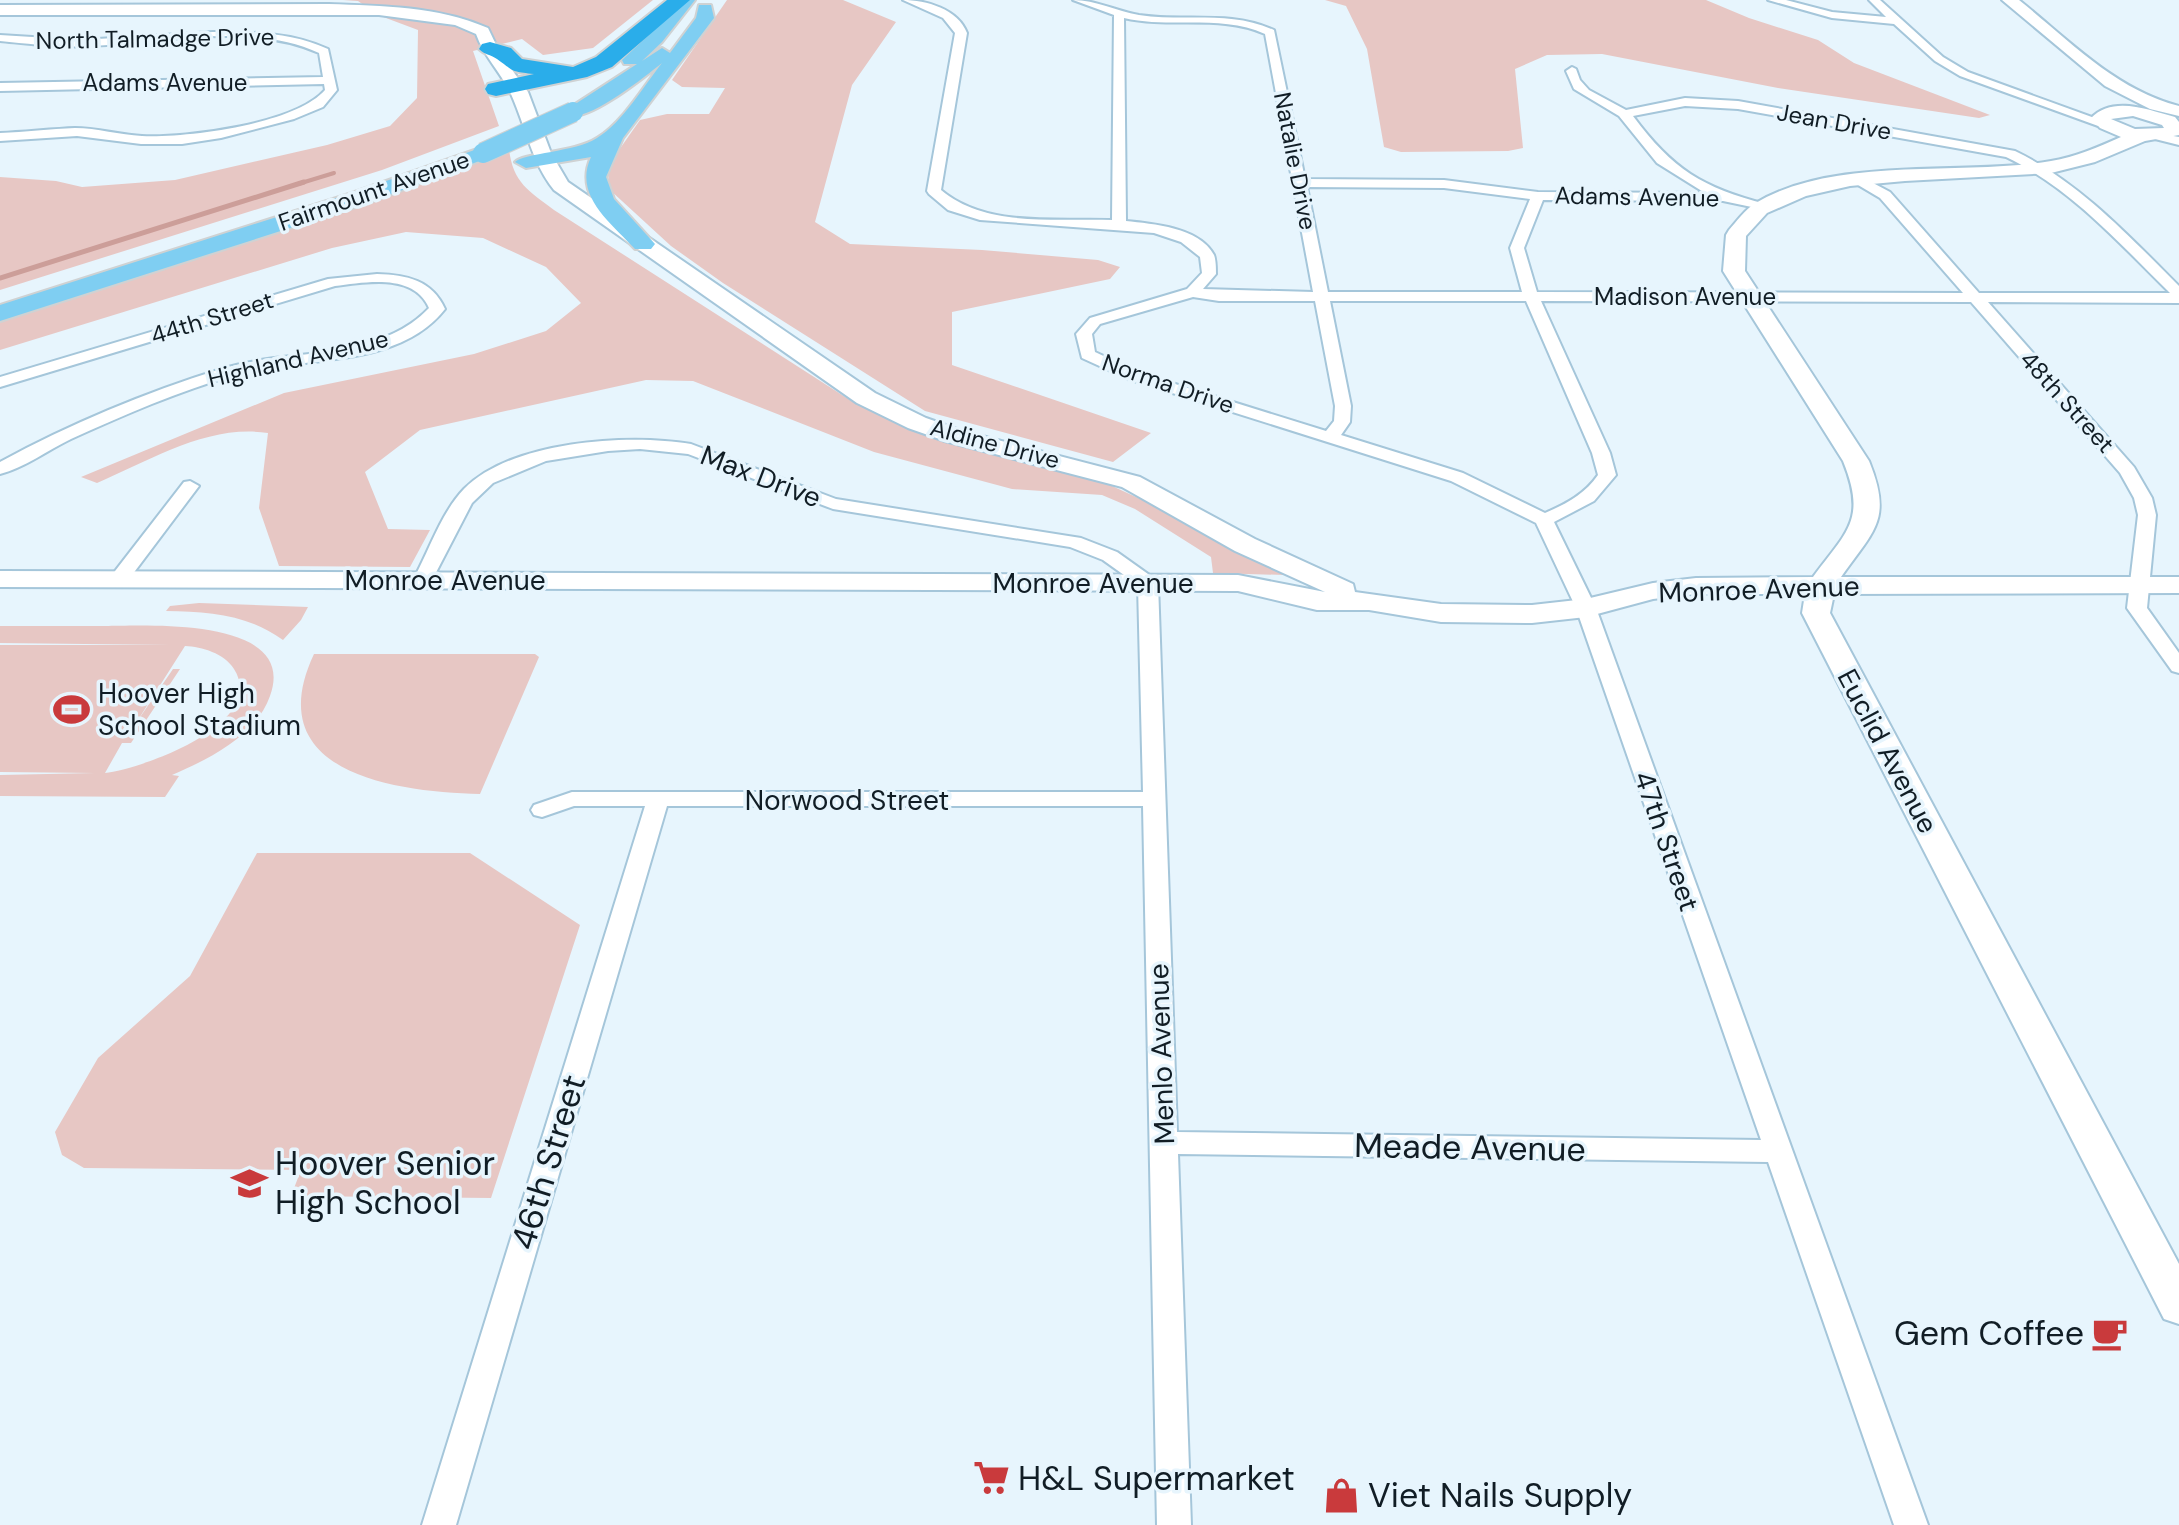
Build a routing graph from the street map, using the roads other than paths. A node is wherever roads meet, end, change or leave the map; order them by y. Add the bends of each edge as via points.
1 (908, 0) edge
2 (1078, 0) edge
3 (1773, 0) edge
4 (1874, 0) edge
5 (2010, 0) edge
6 (695, 2) edge
7 (0, 10) edge
8 (1119, 13) junction
9 (1897, 21) junction
10 (0, 38) edge
11 (490, 49) junction
12 (587, 69) junction
13 (1572, 71) dead end
14 (330, 80) junction
15 (505, 86) junction
16 (0, 87) edge
17 (2137, 103) junction
18 (1624, 114) junction
19 (2108, 118) junction
20 (2178, 123) edge
21 (2151, 135) junction
22 (614, 136) junction
23 (0, 137) edge
24 (482, 147) junction
25 (2110, 149) junction
26 (536, 161) junction
27 (2040, 169) junction
28 (1858, 179) junction
29 (1299, 183) junction
30 (1538, 196) junction
31 (1723, 197) junction
32 (1761, 207) junction
33 (1119, 222) junction
34 (643, 244) junction
35 (427, 290) joint
36 (1192, 292) junction
37 (1323, 296) junction
38 (2179, 296) edge
39 (1530, 297) junction
40 (1751, 297) junction
41 (0, 298) edge
42 (1974, 298) junction
43 (0, 313) edge
44 (0, 382) edge
45 (1330, 437) junction
46 (0, 469) edge
47 (190, 486) dead end
48 (1544, 520) junction
49 (0, 579) edge
50 (119, 579) junction
51 (423, 580) junction
52 (1148, 583) junction
53 (2142, 585) junction
54 (2179, 585) edge
55 (1821, 586) junction
56 (1369, 601) junction
57 (1586, 608) junction
58 (2179, 667) edge
59 (1154, 799) junction
60 (658, 800) junction
61 (542, 810) dead end
62 (1163, 1143) junction
63 (1776, 1151) junction
64 (2179, 1306) edge
65 (439, 1525) edge
66 (1174, 1525) edge
67 (1911, 1525) edge

1 - 33 street via 960,25 934,191 939,198 971,216 1008,221
2 - 8 street
3 - 9 street via 1832,15
4 - 9 street
5 - 17 main road
6 - 12 highway
6 - 22 main road via 705,18 696,33
6 - 24 main road, Fairmount Avenue, bridge via 652,63
7 - 11 main road via 400,5 472,22
8 - 29 street, Natalie Drive via 1238,22 1270,32
8 - 33 street
9 - 19 street via 1964,74 2055,107
10 - 14 street, North Talmadge Drive via 57,44 170,36 297,38 324,51
11 - 12 highway via 529,70
11 - 15 main road, Aldine Drive via 487,68
12 - 15 highway
13 - 18 street via 1578,87
14 - 16 street, Adams Avenue
14 - 23 street via 326,98 306,110 204,137 141,140 63,132
15 - 26 main road, Aldine Drive via 508,108
17 - 19 main road
17 - 20 main road
18 - 27 street, Jean Drive via 1685,102 1738,105 1989,148
18 - 31 street via 1667,164
19 - 21 main road
19 - 25 main road
20 - 21 main road via 2171,133
21 - 25 main road
22 - 26 main road via 590,153
22 - 34 main road via 597,168 595,186
24 - 41 main road, Fairmount Avenue
24 - 43 main road, Fairmount Avenue via 360,198
25 - 27 main road
26 - 34 main road, Aldine Drive via 535,177 554,196
27 - 28 main road
27 - 38 street, Jean Drive
28 - 32 main road via 1793,193
28 - 42 street, 48th Street via 1885,195
29 - 30 street, Adams Avenue via 1444,184
29 - 37 street, Natalie Drive
30 - 31 street, Adams Avenue
30 - 39 street via 1517,248
31 - 32 street, Adams Avenue
32 - 40 main road via 1736,231 1730,255
33 - 36 street via 1186,238 1207,256 1209,274
34 - 56 main road, Aldine Drive via 866,398 954,436 1131,482 1245,545
35 - 44 street, 44th Street via 385,279 333,282
35 - 46 street, Highland Avenue via 437,309 417,329 385,341 293,357 192,384
36 - 37 street, Madison Avenue
36 - 45 street, Norma Drive via 1095,321 1084,334 1088,355 1134,376
37 - 39 street, Madison Avenue
37 - 45 street, Natalie Drive via 1343,406 1342,422
38 - 42 street, Madison Avenue
39 - 40 street, Madison Avenue
39 - 48 street via 1607,475 1600,488 1572,509
40 - 42 street, Madison Avenue
40 - 55 main road via 1856,461 1867,488 1869,511 1863,527
42 - 53 street, 48th Street via 2128,471 2147,515
45 - 48 street, Norma Drive via 1457,477
47 - 50 street
48 - 57 street, 47th Street
49 - 50 main road, Monroe Avenue
50 - 51 main road, Monroe Avenue
51 - 52 main road, Monroe Avenue
51 - 52 street, Max Drive via 470,493 491,478 530,459 641,442 706,454 833,504 1074,542 1110,556
52 - 56 main road, Monroe Avenue via 1238,583 1317,601
52 - 59 street, Menlo Avenue
53 - 54 main road, Monroe Avenue
53 - 55 main road, Monroe Avenue
53 - 58 street, 48th Street via 2137,608
55 - 57 main road, Monroe Avenue via 1696,586
55 - 64 main road, Euclid Avenue via 1816,613
56 - 57 main road, Monroe Avenue via 1441,613 1532,614
57 - 63 street, 47th Street
59 - 60 street, Norwood Street
59 - 62 street, Menlo Avenue
60 - 61 street, Norwood Street via 572,799
60 - 65 street, 46th Street
62 - 63 street, Meade Avenue
62 - 66 street, Menlo Avenue
63 - 67 street, 47th Street

